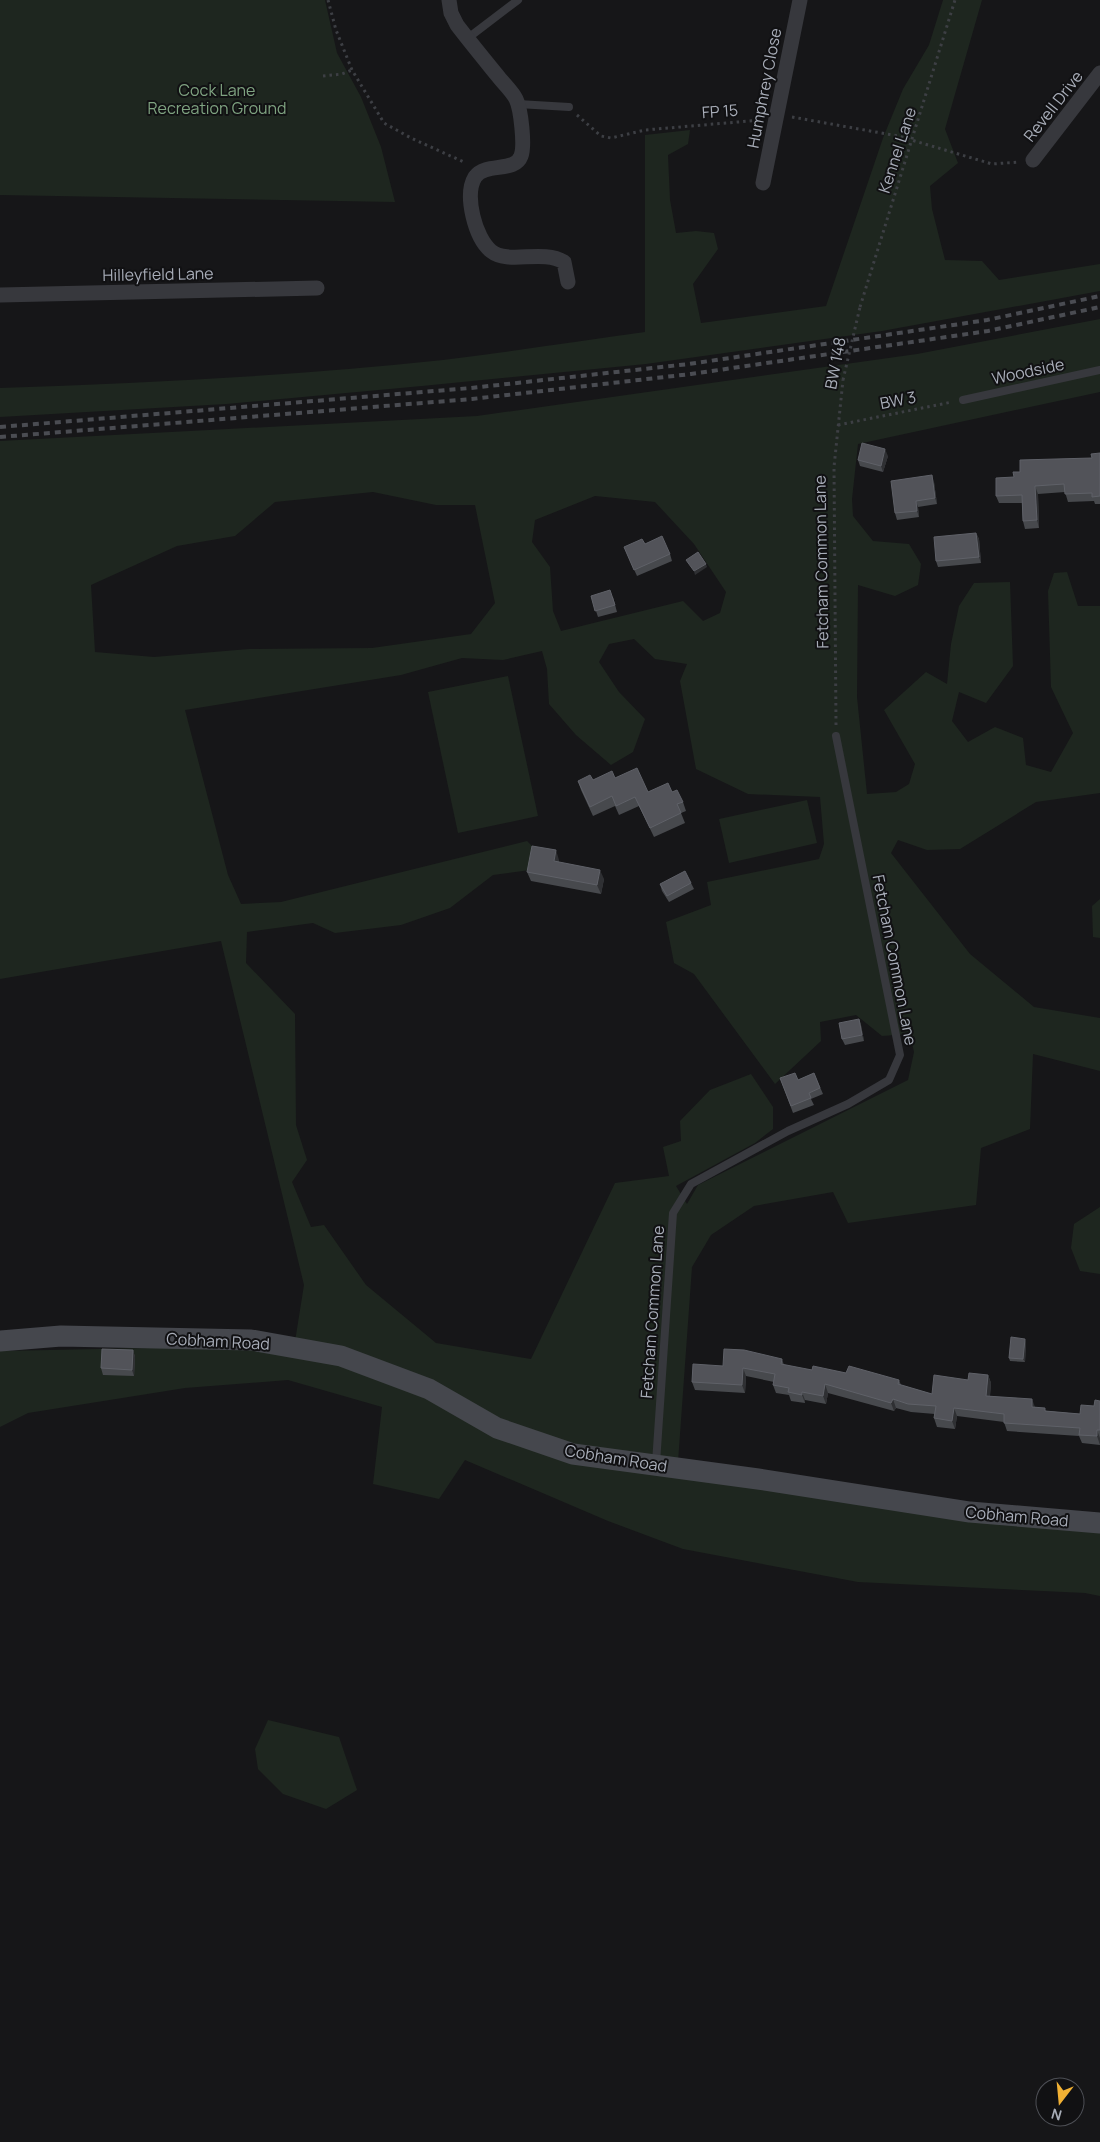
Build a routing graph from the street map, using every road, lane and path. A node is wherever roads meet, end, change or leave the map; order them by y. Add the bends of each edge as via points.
1 (328, 0) edge
2 (449, 0) edge
3 (518, 0) edge
4 (800, 0) edge
5 (955, 0) edge
6 (468, 38) junction
7 (352, 70) junction
8 (1100, 73) edge
9 (323, 76) dead end
10 (518, 104) junction
11 (569, 107) joint
12 (777, 117) junction
13 (913, 140) junction
14 (1033, 160) joint
15 (485, 170) junction
16 (763, 183) dead end
17 (568, 282) dead end
18 (317, 288) dead end
19 (0, 295) edge
20 (860, 307) joint
21 (1100, 370) edge
22 (963, 400) joint
23 (838, 425) junction
24 (836, 736) joint
25 (0, 1340) edge
26 (656, 1465) junction
27 (1100, 1523) edge

1 - 7 path
2 - 6 street via 454,19
3 - 6 lane
4 - 12 street, Humphrey Close
5 - 13 path, Kennel Lane
6 - 10 street
7 - 9 path
7 - 15 path via 384,123 458,161
8 - 14 street, Revell Drive
10 - 11 lane
10 - 15 street via 523,146 521,157 513,164
11 - 12 path, FP 15 via 601,136 611,138 645,130
12 - 13 path, FP 15
12 - 16 street, Humphrey Close
13 - 14 path, FP 15 via 992,164
13 - 20 path, Kennel Lane
15 - 17 street via 476,176 471,204 483,244 492,253 505,256 556,258 564,262
18 - 19 street, Hilleyfield Lane
20 - 23 path, BW 148, bridge via 843,380
21 - 22 lane, Woodside
22 - 23 path, BW 3
23 - 24 path, Fetcham Common Lane via 834,467
24 - 26 lane, Fetcham Common Lane via 900,1055 889,1080 691,1184 673,1213
25 - 26 street, Cobham Road via 61,1336 251,1340 341,1356 429,1389 497,1428 573,1454
26 - 27 street, Cobham Road via 970,1512

